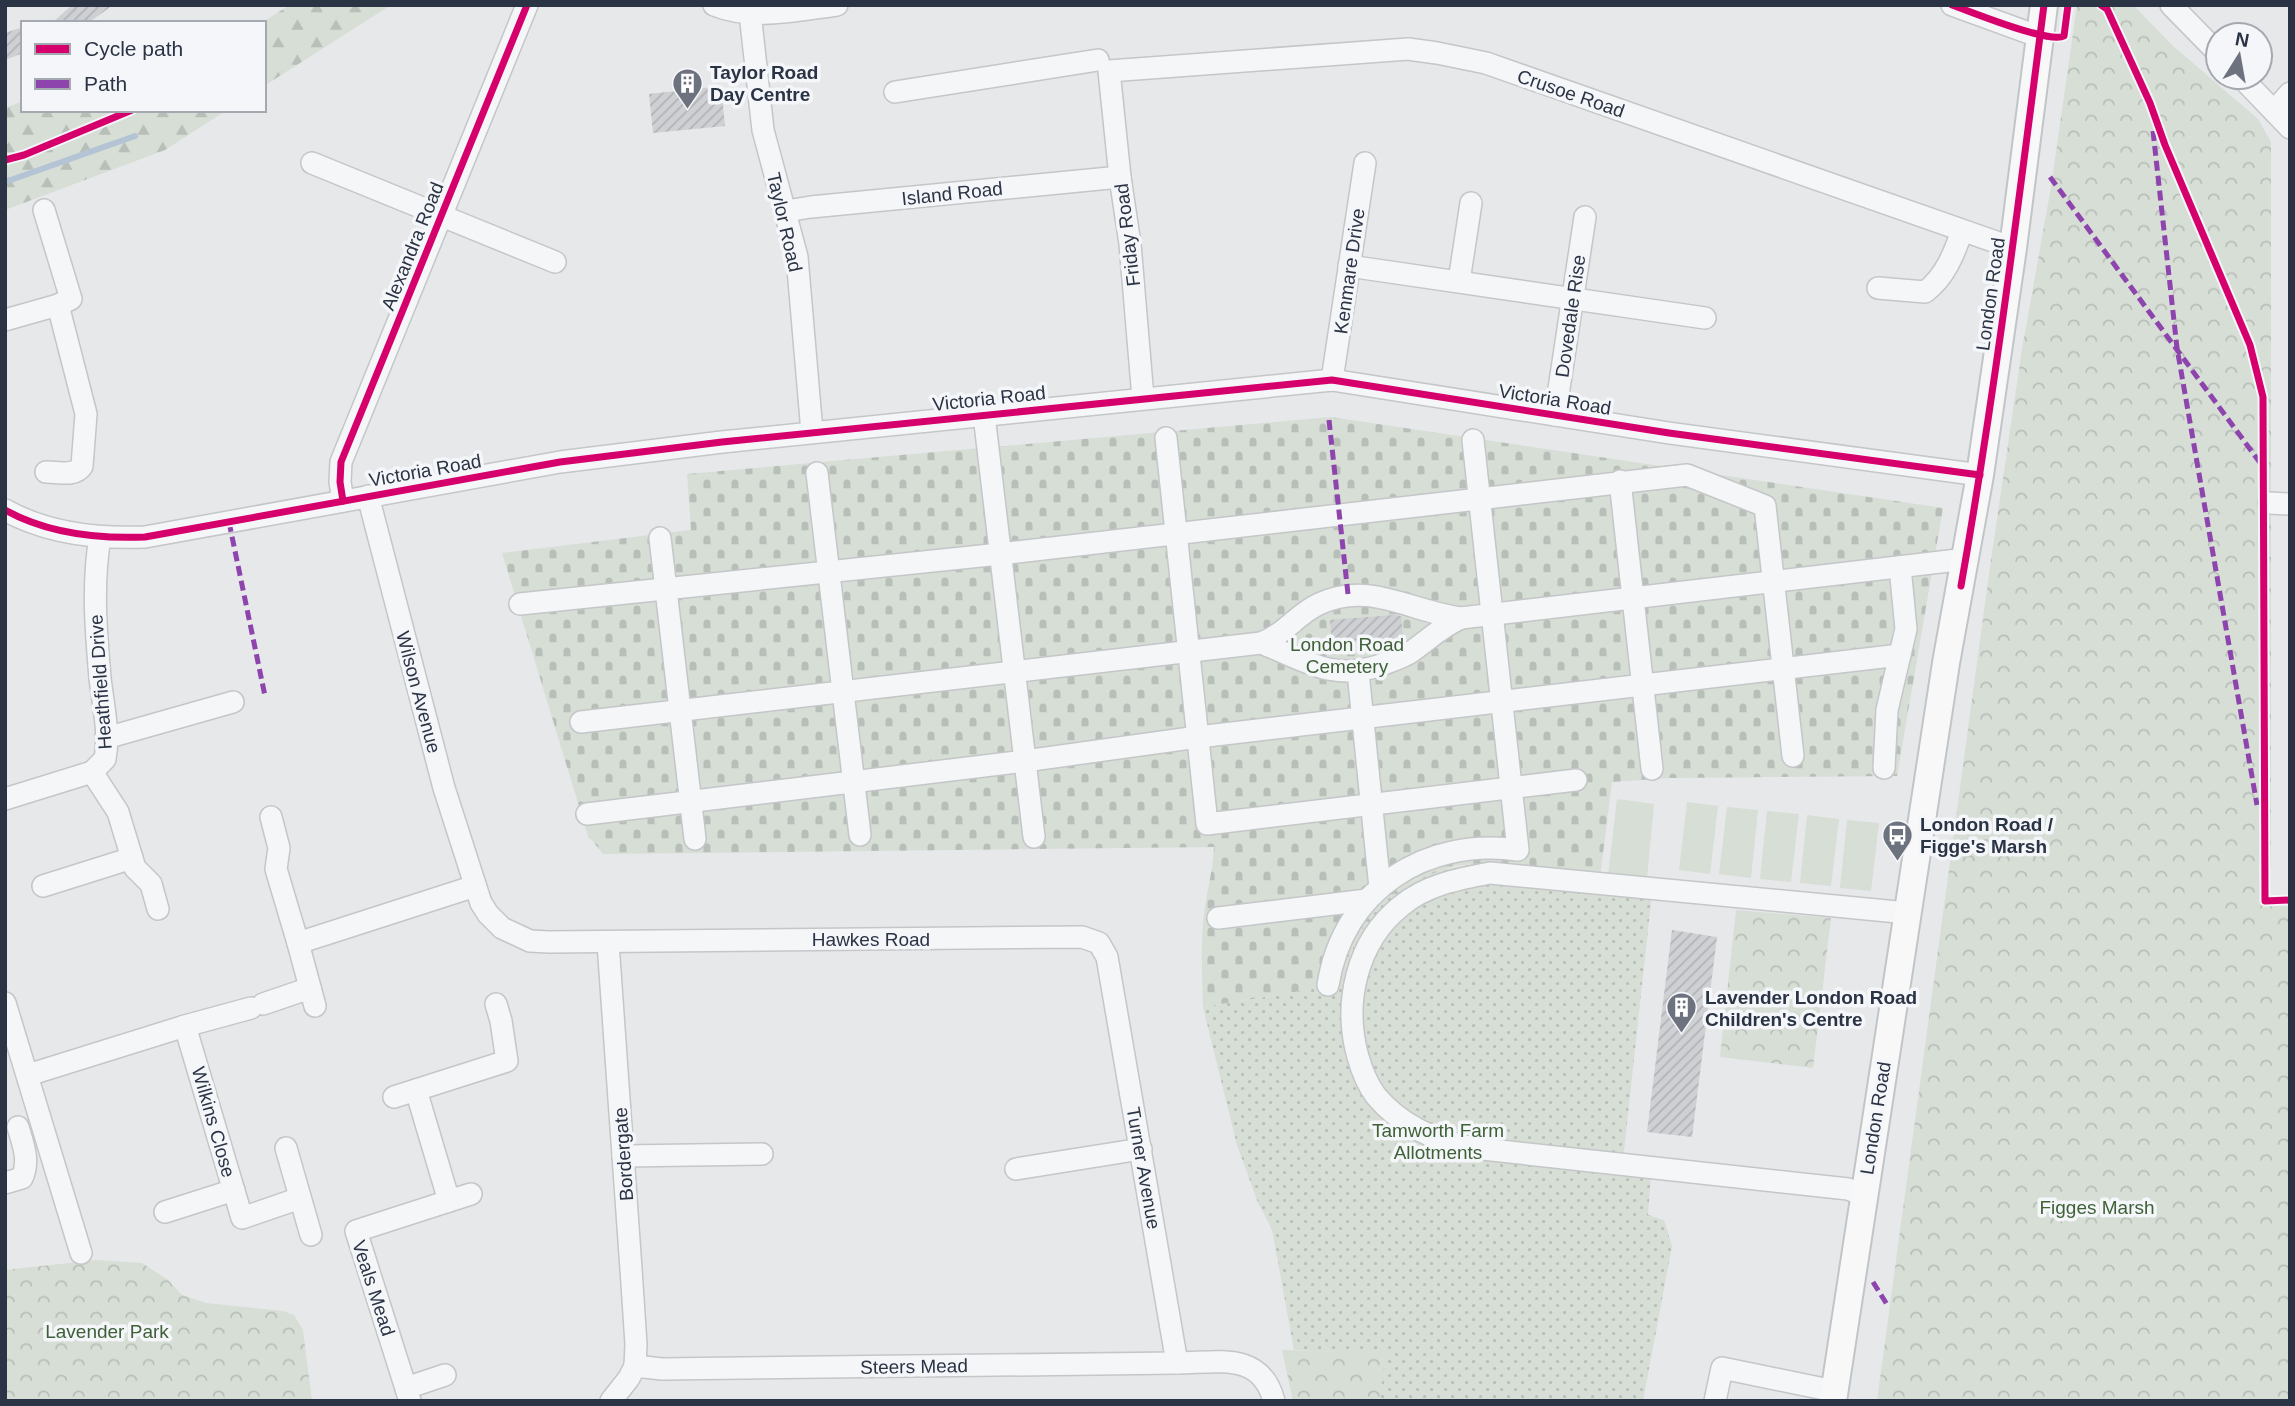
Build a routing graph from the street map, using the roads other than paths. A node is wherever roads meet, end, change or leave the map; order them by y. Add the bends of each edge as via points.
1 (527, 5) edge
2 (714, 5) edge
3 (837, 5) edge
4 (1952, 5) edge
5 (2044, 5) edge
6 (2171, 5) edge
7 (750, 13) junction
8 (2040, 37) junction
9 (2204, 39) edge
10 (1104, 65) junction
11 (2255, 91) edge
12 (895, 92) dead end
13 (2290, 93) edge
14 (2274, 111) junction
15 (2290, 128) edge
16 (312, 163) dead end
17 (1365, 163) dead end
18 (1119, 177) junction
19 (1471, 203) dead end
20 (44, 210) dead end
21 (786, 211) junction
22 (441, 216) junction
23 (1585, 217) dead end
24 (1962, 231) junction
25 (2013, 248) junction
26 (555, 262) dead end
27 (1349, 266) junction
28 (1459, 281) junction
29 (1878, 288) dead end
30 (1572, 298) junction
31 (58, 305) junction
32 (1705, 318) dead end
33 (5, 320) edge
34 (1332, 380) junction
35 (1143, 398) junction
36 (984, 415) junction
37 (1555, 415) junction
38 (812, 432) junction
39 (1166, 438) dead end
40 (1473, 440) dead end
41 (46, 472) dead end
42 (817, 473) dead end
43 (1980, 475) junction
44 (1620, 481) junction
45 (368, 496) junction
46 (1479, 498) junction
47 (343, 501) junction
48 (5, 510) edge
49 (1176, 533) junction
50 (100, 537) junction
51 (660, 538) dead end
52 (1000, 554) junction
53 (1966, 559) junction
54 (1900, 567) junction
55 (828, 571) junction
56 (1773, 583) junction
57 (666, 589) junction
58 (1634, 599) junction
59 (520, 604) dead end
60 (1492, 615) junction
61 (1461, 618) junction
62 (1261, 643) junction
63 (1190, 651) junction
64 (1900, 656) junction
65 (1783, 669) junction
66 (1013, 670) junction
67 (1358, 671) junction
68 (1643, 685) junction
69 (843, 690) junction
70 (233, 702) dead end
71 (1502, 702) junction
72 (680, 710) junction
73 (1362, 718) junction
74 (581, 722) dead end
75 (1198, 737) junction
76 (106, 738) junction
77 (1793, 756) dead end
78 (1025, 761) junction
79 (1884, 768) dead end
80 (1652, 769) dead end
81 (92, 772) junction
82 (1576, 780) dead end
83 (854, 782) junction
84 (1511, 788) junction
85 (5, 799) edge
86 (691, 800) junction
87 (1371, 805) junction
88 (587, 814) dead end
89 (271, 817) dead end
90 (860, 835) dead end
91 (1034, 837) dead end
92 (695, 839) dead end
93 (132, 858) junction
94 (43, 886) dead end
95 (475, 886) junction
96 (1374, 894) junction
97 (158, 909) dead end
98 (1908, 913) junction
99 (1218, 918) dead end
100 (298, 943) junction
101 (608, 943) junction
102 (1110, 973) joint
103 (1328, 985) dead end
104 (5, 1003) edge
105 (496, 1004) dead end
106 (186, 1026) junction
107 (28, 1075) junction
108 (416, 1090) junction
109 (394, 1097) dead end
110 (41, 1117) junction
111 (12, 1129) edge
112 (286, 1148) dead end
113 (1141, 1149) junction
114 (762, 1154) dead end
115 (623, 1156) junction
116 (1016, 1170) dead end
117 (5, 1183) edge
118 (234, 1190) junction
119 (471, 1194) dead end
120 (1863, 1195) junction
121 (300, 1198) junction
122 (449, 1201) junction
123 (165, 1212) dead end
124 (312, 1235) dead end
125 (81, 1253) dead end
126 (1177, 1363) junction
127 (635, 1366) junction
128 (446, 1375) dead end
129 (408, 1394) edge
130 (1833, 1396) edge
131 (611, 1401) edge
132 (1274, 1401) edge
133 (1715, 1401) edge

1 - 22 street, Alexandra Road
2 - 7 street
3 - 7 street
4 - 8 street
5 - 8 main road, London Road
6 - 9 street
7 - 21 street, Taylor Road via 763,130
8 - 25 main road, London Road
10 - 12 street, Crusoe Road
10 - 18 street, Friday Road
10 - 24 street, Crusoe Road via 1437,52 1486,63
11 - 14 street
13 - 14 street
14 - 15 street
16 - 22 street
17 - 27 street, Kenmare Drive
18 - 21 street, Island Road
18 - 35 street, Friday Road via 1130,244
19 - 28 street
20 - 31 street via 71,299
21 - 38 street, Taylor Road via 797,257
22 - 26 street
22 - 47 street, Alexandra Road via 341,462
23 - 30 street, Dovedale Rise
24 - 25 street, Crusoe Road
24 - 29 street via 1950,264 1933,286 1924,292
25 - 43 main road, London Road
27 - 28 street
27 - 34 street, Kenmare Drive
28 - 30 street
30 - 32 street
30 - 37 street, Dovedale Rise
31 - 33 street
31 - 41 street via 86,414 79,471
34 - 35 street, Victoria Road
34 - 37 street, Victoria Road
35 - 36 street, Victoria Road
36 - 38 street, Victoria Road
36 - 52 street
37 - 43 street, Victoria Road
38 - 45 street, Victoria Road via 560,462
39 - 49 street
40 - 46 street
42 - 55 street
43 - 53 main road, London Road
44 - 46 street
44 - 56 street via 1687,475 1765,506
44 - 58 street
45 - 47 street, Victoria Road
45 - 95 street, Wilson Avenue
46 - 49 street
46 - 60 street
47 - 50 street, Victoria Road via 145,537
48 - 50 street, Victoria Road via 68,532
49 - 52 street
49 - 63 street
50 - 76 street, Heathfield Drive via 95,622
51 - 57 street
52 - 55 street
52 - 66 street
53 - 54 street
53 - 98 main road, London Road
54 - 56 street
54 - 64 street via 1906,629
55 - 57 street
55 - 69 street
56 - 58 street
56 - 65 street
57 - 59 street
57 - 72 street
58 - 60 street
58 - 68 street
60 - 61 street
60 - 71 street
61 - 62 street via 1440,616 1395,600 1348,594 1319,604 1275,638
61 - 67 street via 1396,660
62 - 63 street
62 - 67 street via 1319,667
63 - 66 street
63 - 75 street
64 - 65 street
64 - 79 street via 1887,710
65 - 68 street
65 - 77 street
66 - 69 street
66 - 78 street
67 - 73 street
68 - 71 street
68 - 80 street
69 - 72 street
69 - 83 street
70 - 76 street
71 - 73 street
71 - 84 street
72 - 74 street
72 - 86 street
73 - 75 street
73 - 87 street
75 - 78 street
75 - 87 street via 1207,824
76 - 81 street, Heathfield Drive via 105,759
78 - 83 street
78 - 91 street
81 - 85 street, Heathfield Drive
81 - 93 street via 118,812
82 - 84 street
83 - 86 street
83 - 90 street
84 - 87 street
84 - 96 street via 1518,850 1497,847 1449,852 1404,869
86 - 88 street
86 - 92 street
87 - 96 street
89 - 100 street via 279,848 276,869
93 - 94 street
93 - 97 street via 151,884
95 - 100 street
95 - 101 street, Wilson Avenue via 488,914 515,936 530,942
96 - 99 street
96 - 103 street via 1338,946
98 - 120 main road, London Road
98 - 120 street via 1490,873 1438,884 1399,907 1374,935 1352,992 1354,1044 1376,1095 1423,1133 1450,1144 1848,1189
100 - 106 street via 312,997 257,1006
101 - 102 street, Hawkes Road via 1082,937 1095,940 1104,949
101 - 115 street, Bordergate
102 - 113 street, Turner Avenue
104 - 107 street
105 - 108 street via 507,1061
106 - 107 street
106 - 118 street, Wilkins Close
107 - 110 street
108 - 109 street
108 - 122 street
110 - 111 street
110 - 125 street
111 - 117 street via 26,1157 26,1169 22,1178
112 - 121 street
113 - 116 street
113 - 126 street, Turner Avenue
114 - 115 street
115 - 127 street, Bordergate
118 - 121 street, Wilkins Close via 242,1218
118 - 123 street
119 - 122 street, Veals Mead
120 - 130 main road, London Road
121 - 124 street
122 - 129 street, Veals Mead via 353,1221
126 - 127 street, Steers Mead
126 - 132 street, Steers Mead via 1247,1366 1262,1375
127 - 131 street
128 - 129 street, Veals Mead
130 - 133 street via 1722,1368

